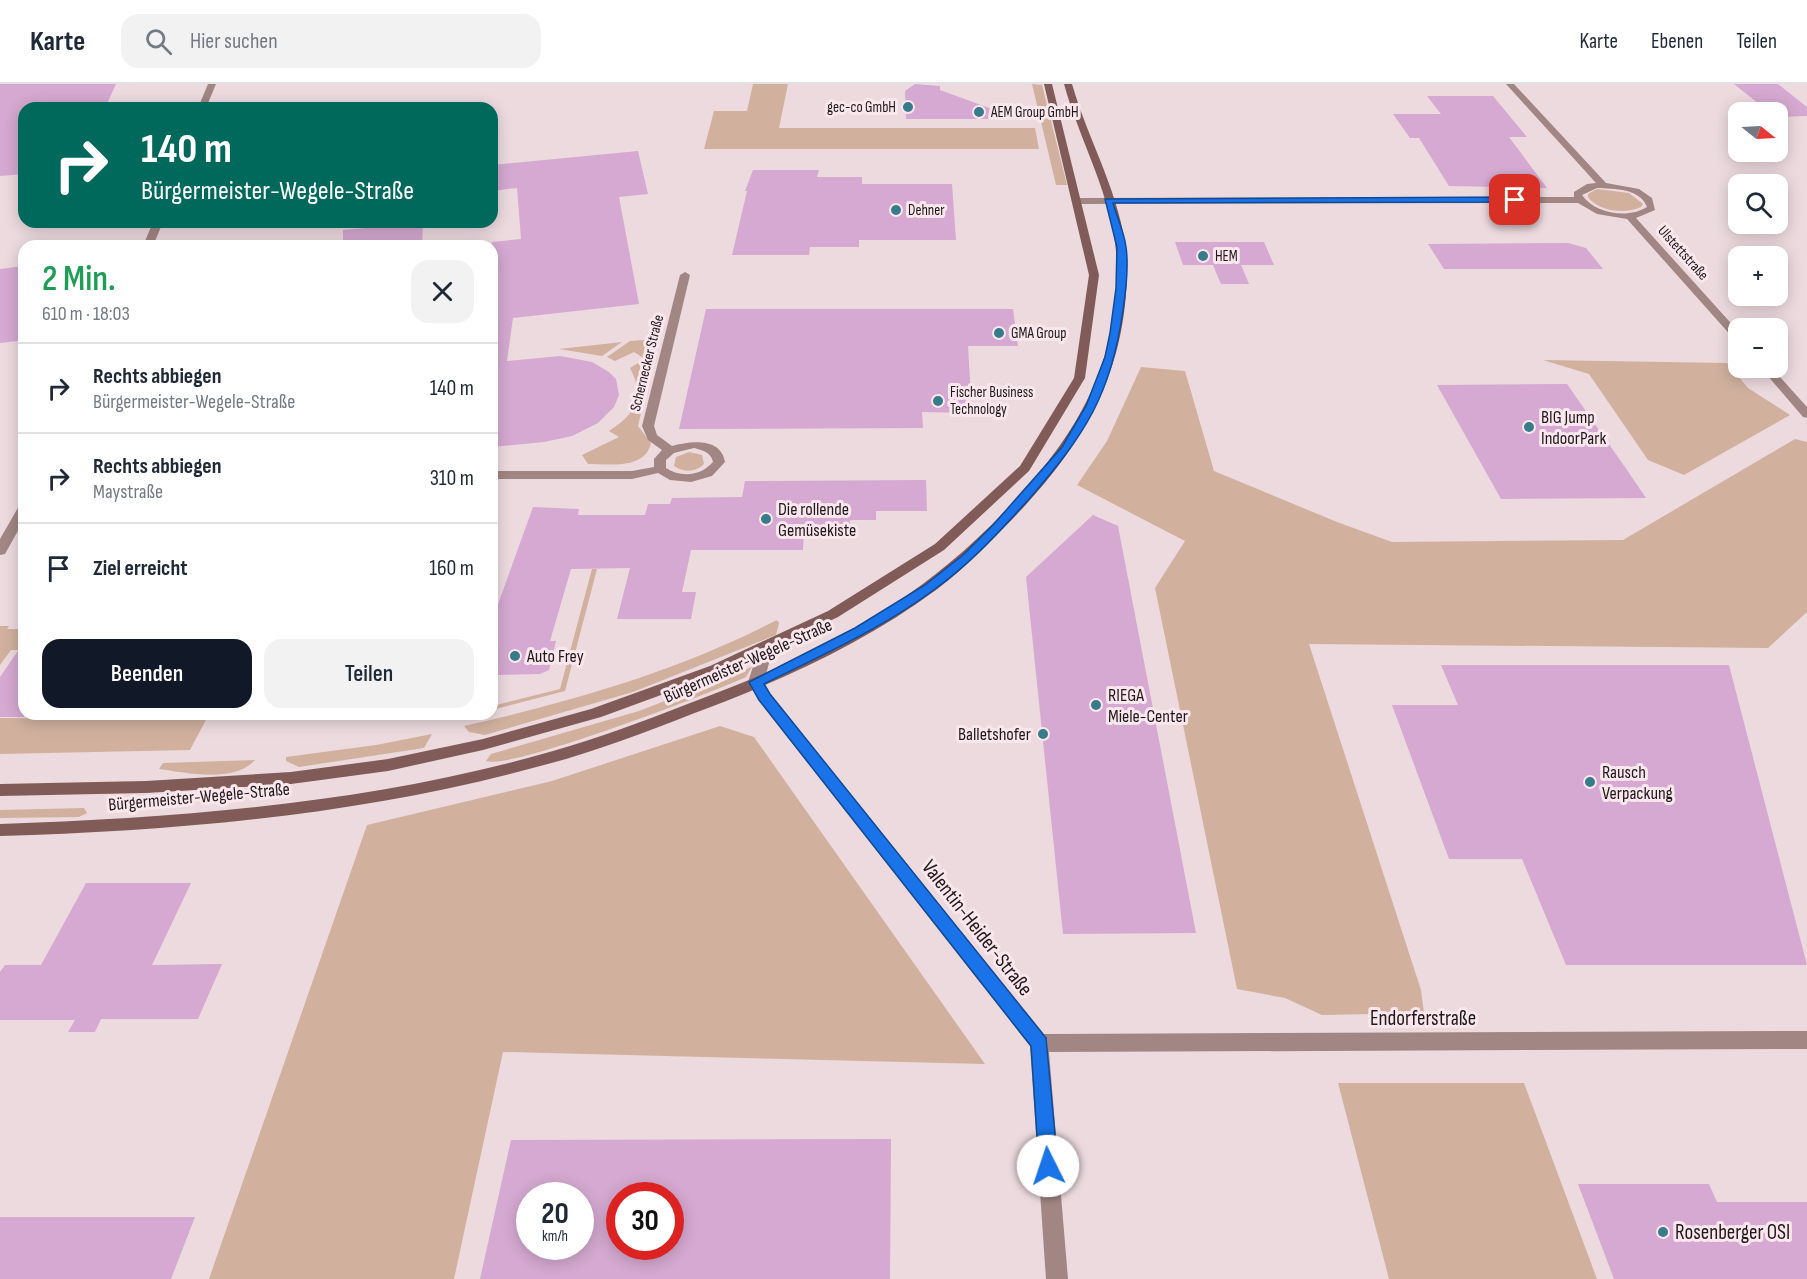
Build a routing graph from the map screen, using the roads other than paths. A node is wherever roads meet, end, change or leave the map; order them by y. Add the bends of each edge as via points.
1 (212, 84) edge
2 (1048, 84) edge
3 (1068, 84) edge
4 (1510, 84) edge
5 (204, 102) edge
6 (1603, 185) junction
7 (1579, 200) junction
8 (1077, 201) junction
9 (1108, 201) junction
10 (1629, 216) junction
11 (686, 275) dead end
12 (1728, 326) edge
13 (1775, 378) edge
14 (1807, 414) edge
15 (670, 450) junction
16 (660, 469) junction
17 (498, 475) edge
18 (18, 520) edge
19 (0, 551) edge
20 (766, 648) junction
21 (756, 682) junction
22 (0, 790) edge
23 (0, 830) edge
24 (1807, 1040) edge
25 (1040, 1043) junction
26 (1057, 1279) edge

1 - 5 street
2 - 8 main road, Bürgermeister-Wegele-Straße
3 - 9 main road, Bürgermeister-Wegele-Straße via 1075,111 1093,147
4 - 6 street
6 - 7 street via 1581,189 1577,194
6 - 10 street via 1638,193 1652,203 1648,212
7 - 9 street
7 - 10 street via 1594,210
8 - 9 street
8 - 20 main road, Bürgermeister-Wegele-Straße via 1094,275 1094,320 1091,345 1075,392 1051,433 999,495 945,541 877,588
9 - 21 main road, Bürgermeister-Wegele-Straße via 1121,247 1115,333 1092,406 1066,448 967,558 929,588 860,631
10 - 12 street, Ulstettstraße
11 - 15 street, Schernecker Straße via 648,426 652,437
13 - 14 street
15 - 16 street via 660,459
15 - 16 street via 702,445 714,451 719,462 710,472 692,478 672,477
16 - 17 street via 632,475
18 - 19 street
20 - 21 street
20 - 22 main road, Bürgermeister-Wegele-Straße via 693,680 606,710 501,740 387,765 223,785
21 - 23 main road, Bürgermeister-Wegele-Straße via 607,739 528,764 450,780 250,815
21 - 25 street, Valentin-Heider-Straße
24 - 25 street, Endorferstraße
25 - 26 street

